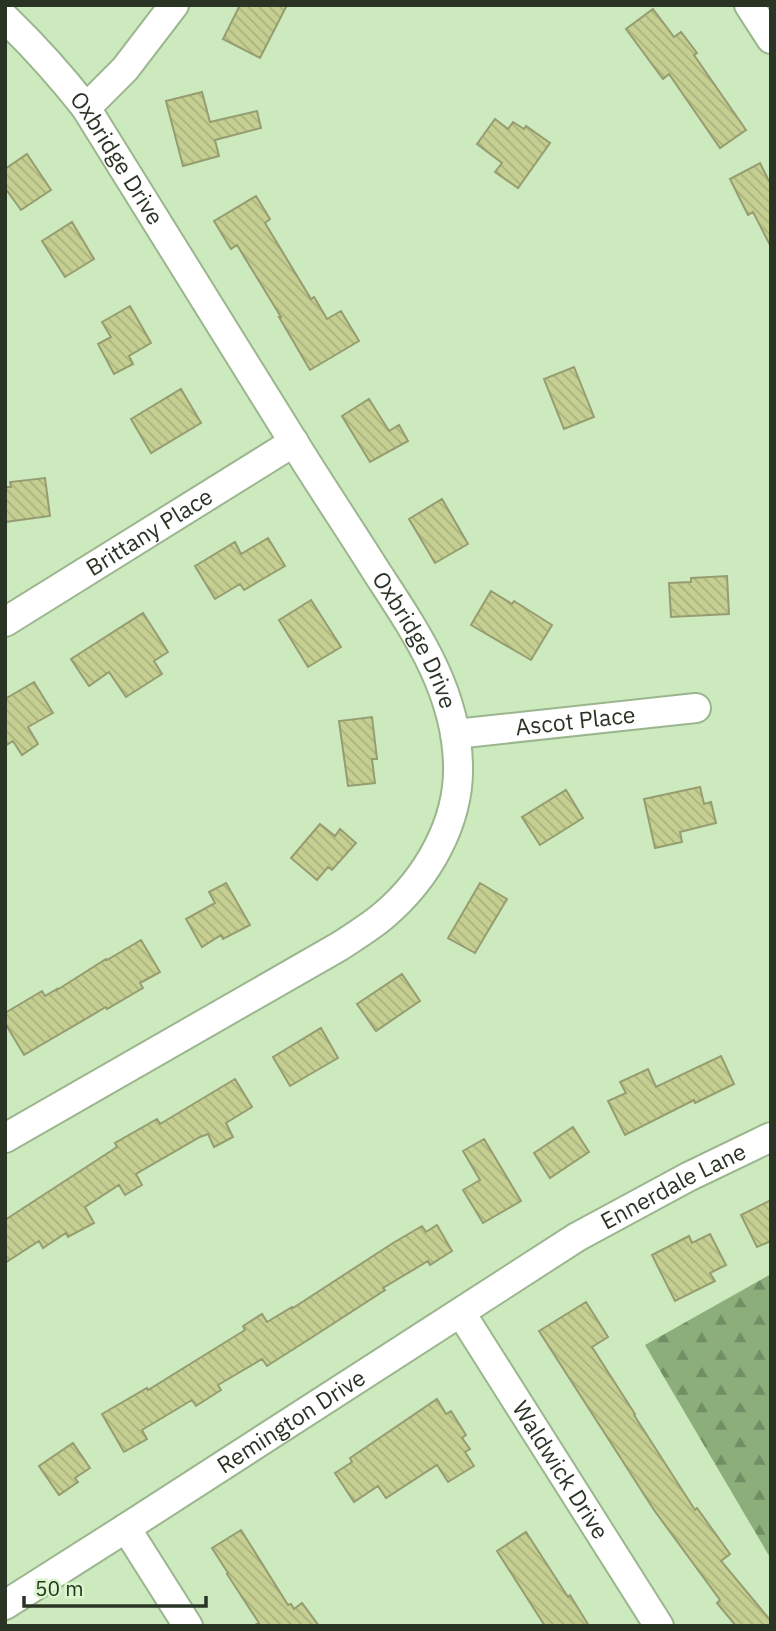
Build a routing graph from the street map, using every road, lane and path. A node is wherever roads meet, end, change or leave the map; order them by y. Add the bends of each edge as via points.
1 (174, 5) edge
2 (749, 5) edge
3 (5, 18) edge
4 (771, 39) edge
5 (86, 108) junction
6 (293, 442) junction
7 (5, 622) edge
8 (696, 708) dead end
9 (455, 734) junction
10 (771, 1137) edge
11 (5, 1138) edge
12 (577, 1237) joint
13 (461, 1313) junction
14 (126, 1528) junction
15 (5, 1605) edge
16 (188, 1626) edge
17 (659, 1626) edge

1 - 5 street via 125,69
2 - 4 street
3 - 5 street, Oxbridge Drive
5 - 6 street, Oxbridge Drive
6 - 7 street, Brittany Place
6 - 9 street, Oxbridge Drive via 429,655
8 - 9 street, Ascot Place
9 - 11 street, Oxbridge Drive via 456,792 442,840 417,881 383,916 340,946
10 - 12 street, Ennerdale Lane
12 - 13 street, Remington Drive
13 - 14 street, Remington Drive
13 - 17 street, Waldwick Drive
14 - 15 street, Remington Drive
14 - 16 street

